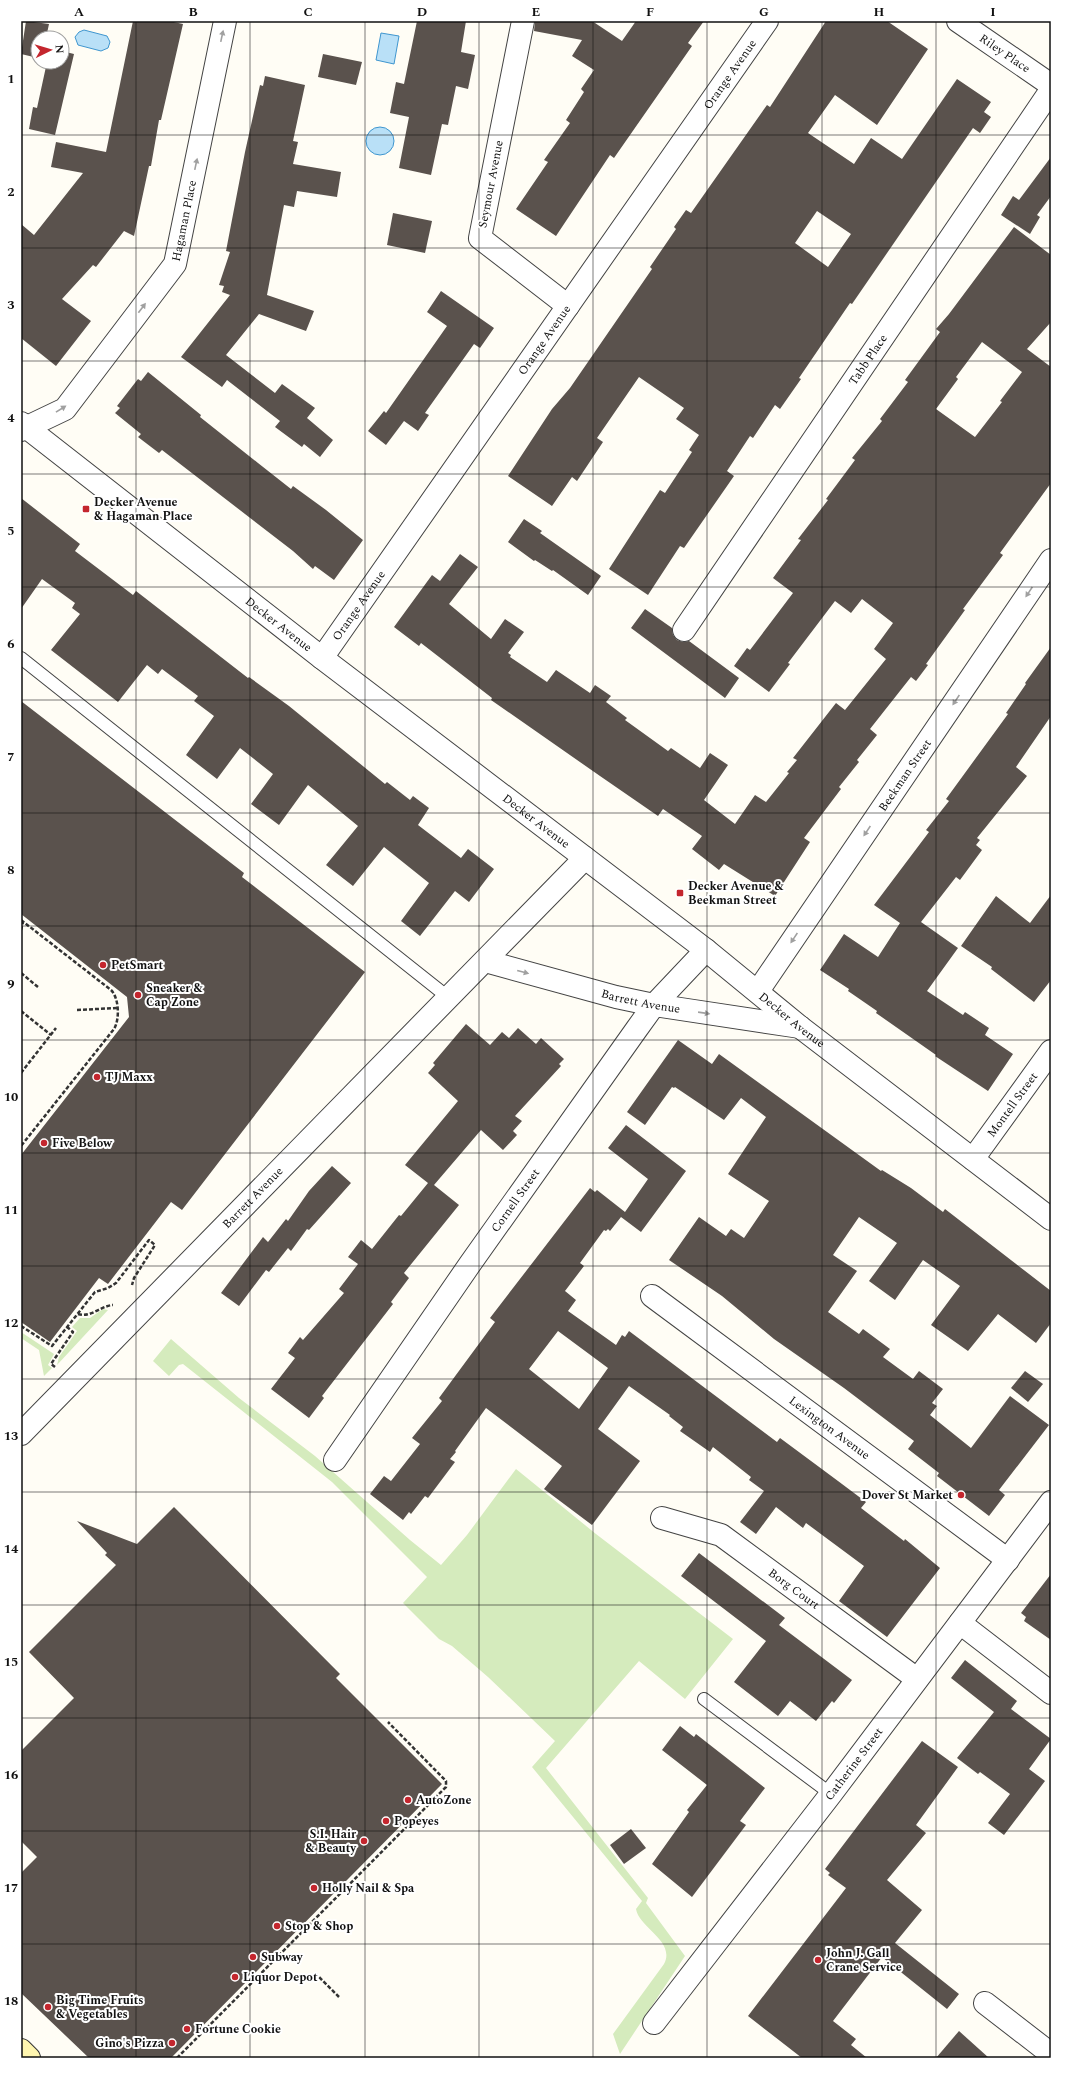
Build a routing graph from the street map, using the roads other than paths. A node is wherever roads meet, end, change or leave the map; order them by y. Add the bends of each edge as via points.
1 (226, 21) edge
2 (523, 21) edge
3 (767, 21) edge
4 (958, 21) edge
5 (1051, 85) edge
6 (1051, 90) edge
7 (568, 306) junction
8 (23, 427) edge
9 (1051, 560) edge
10 (684, 630) dead end
11 (21, 658) edge
12 (322, 658) junction
13 (585, 858) junction
14 (706, 950) junction
15 (485, 961) junction
16 (758, 991) junction
17 (449, 998) junction
18 (654, 1005) junction
19 (800, 1027) junction
20 (1051, 1051) edge
21 (973, 1159) junction
22 (1051, 1219) edge
23 (652, 1296) dead end
24 (21, 1434) edge
25 (335, 1460) dead end
26 (1051, 1502) edge
27 (662, 1518) dead end
28 (1008, 1560) junction
29 (960, 1623) junction
30 (917, 1679) junction
31 (1051, 1693) edge
32 (704, 1699) dead end
33 (831, 1794) junction
34 (985, 2003) dead end
35 (654, 2023) dead end
36 (21, 2050) edge
37 (1051, 2054) edge
38 (29, 2058) edge

8 -> 1 street, Hagaman Place via 65,409 175,264
2 - 7 street, Seymour Avenue via 480,238
3 - 7 street, Orange Avenue
4 - 5 street, Riley Place
6 - 10 street, Tabb Place
7 - 12 street, Orange Avenue
8 - 12 street, Decker Avenue
9 -> 16 street, Beekman Street
11 - 17 lane
12 - 13 street, Decker Avenue
13 - 14 street, Decker Avenue
13 - 15 street, Barrett Avenue
14 - 16 street, Decker Avenue
14 - 18 street, Cornell Street
15 - 17 street, Barrett Avenue
15 -> 18 street, Barrett Avenue
16 - 19 street, Decker Avenue
17 - 24 street, Barrett Avenue
18 -> 19 street, Barrett Avenue
18 - 25 street, Cornell Street
19 - 21 street, Decker Avenue
20 - 21 street, Montell Street
21 - 22 street, Decker Avenue
23 - 28 street, Lexington Avenue
26 - 28 street, Catherine Street
27 - 30 street, Borg Court via 721,1535
28 - 29 street, Catherine Street
29 - 30 street, Catherine Street
29 - 31 street
30 - 33 street, Catherine Street
32 - 33 lane
33 - 35 street, Catherine Street
34 - 37 street
36 - 38 main road

